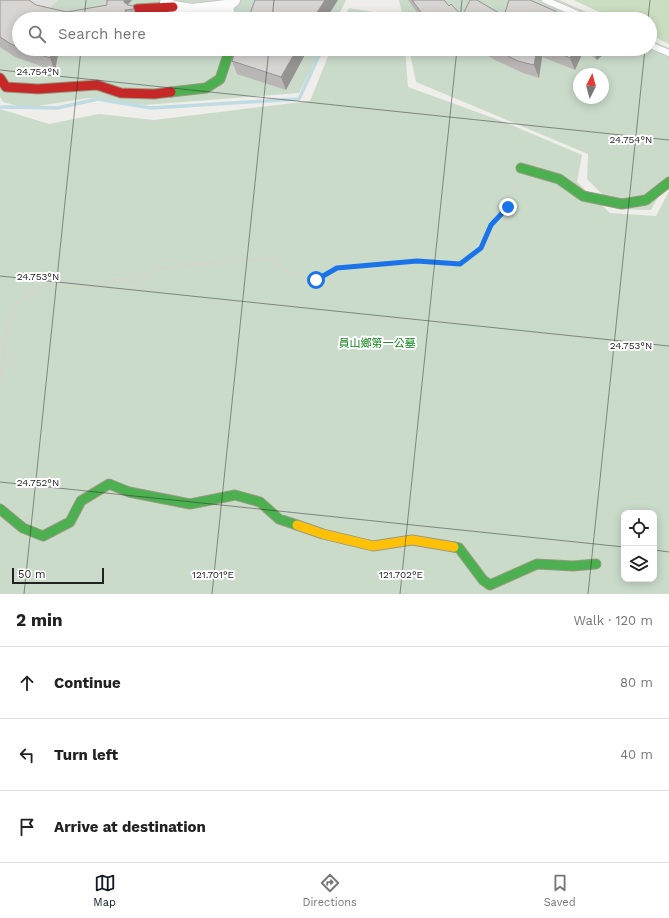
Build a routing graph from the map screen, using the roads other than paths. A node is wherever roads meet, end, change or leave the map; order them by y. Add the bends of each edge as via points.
1 (162, 0) edge
2 (545, 0) edge
3 (230, 3) edge
4 (172, 7) junction
5 (137, 10) dead end
6 (573, 12) edge
7 (657, 48) edge
8 (669, 53) edge
9 (228, 56) edge
10 (0, 78) edge
11 (521, 168) road end
12 (669, 182) edge
13 (0, 509) edge
14 (596, 564) dead end

1 - 4 street
2 - 6 lane
3 - 4 street via 192,10
4 - 5 street
7 - 8 lane
9 - 10 street via 220,78 206,88 154,94 121,93 96,85 38,89 6,87
11 - 12 street via 559,179 583,196 622,204 646,200
13 - 14 street via 23,528 44,536 70,522 81,501 109,484 129,492 190,504 235,495 260,502 279,519 323,534 373,546 412,540 459,548 483,580 490,585 537,564

